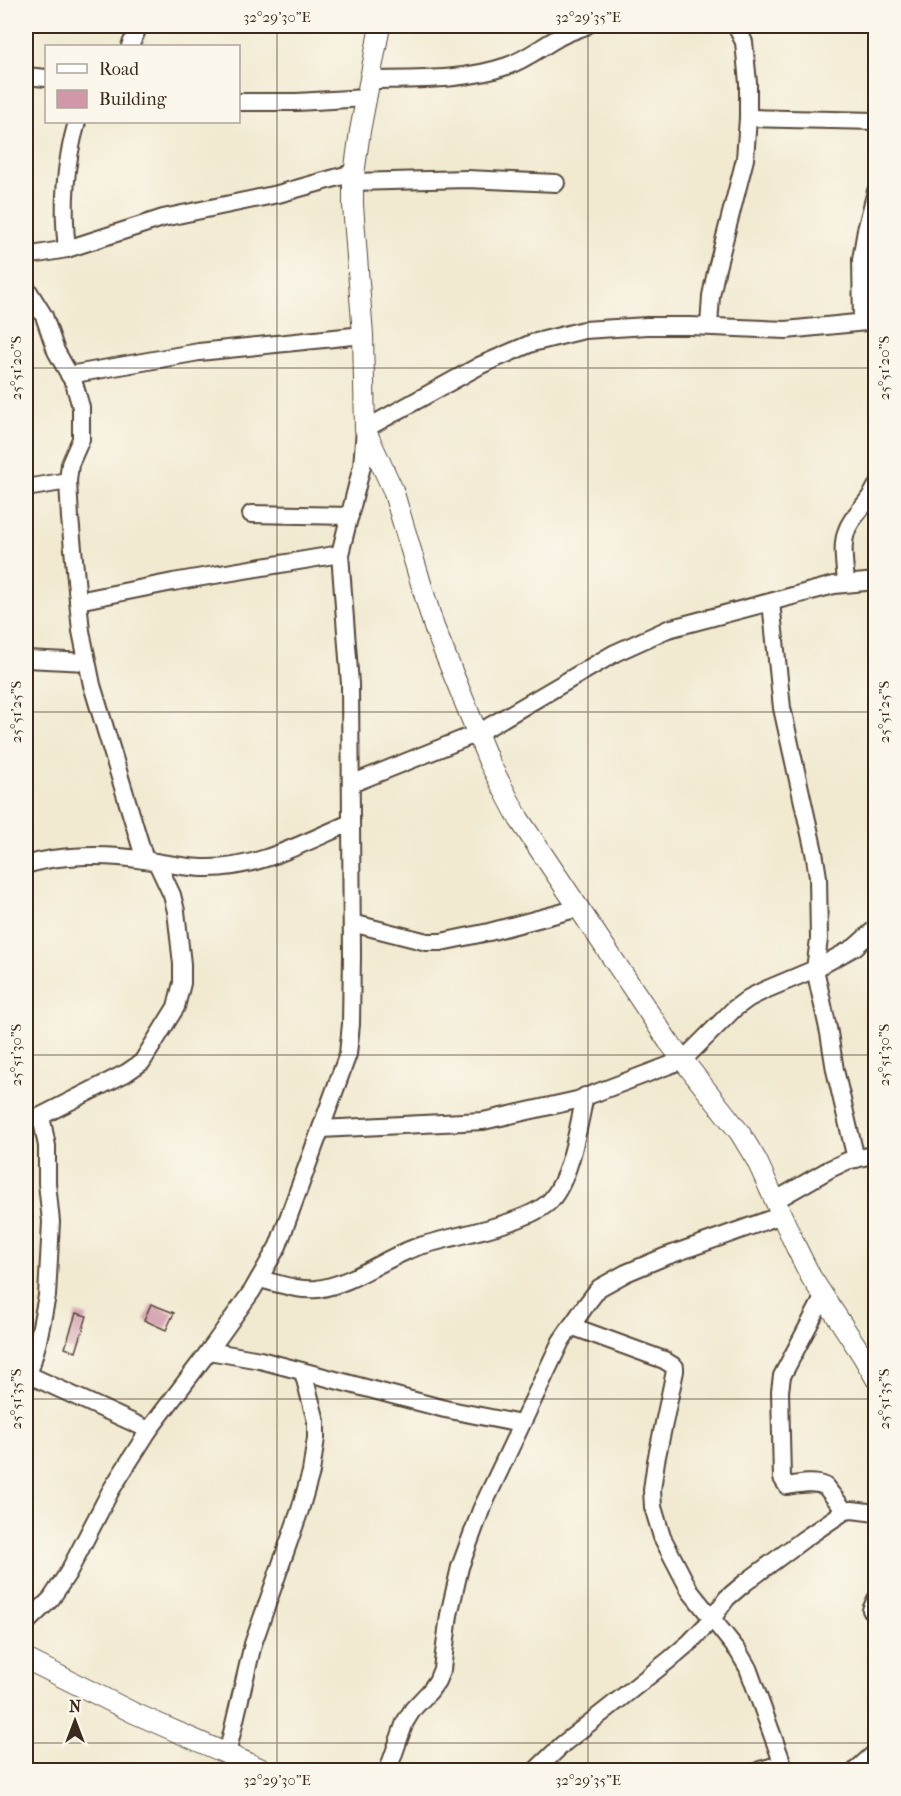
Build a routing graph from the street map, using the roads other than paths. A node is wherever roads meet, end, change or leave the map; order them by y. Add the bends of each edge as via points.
1 (139, 26) edge
2 (380, 26) edge
3 (585, 26) edge
4 (736, 26) edge
5 (130, 45) edge
6 (26, 76) edge
7 (45, 78) edge
8 (368, 89) junction
9 (240, 102) edge
10 (748, 118) junction
11 (876, 121) edge
12 (76, 123) edge
13 (353, 177) junction
14 (556, 183) dead end
15 (876, 191) edge
16 (67, 249) junction
17 (26, 256) edge
18 (26, 287) edge
19 (869, 322) edge
20 (709, 326) junction
21 (363, 334) junction
22 (69, 375) junction
23 (365, 429) junction
24 (68, 481) junction
25 (876, 487) edge
26 (26, 488) edge
27 (251, 514) dead end
28 (350, 516) junction
29 (340, 554) junction
30 (876, 581) edge
31 (846, 583) junction
32 (78, 601) junction
33 (771, 602) junction
34 (26, 659) edge
35 (87, 662) junction
36 (478, 733) junction
37 (351, 784) junction
38 (350, 823) junction
39 (151, 862) junction
40 (26, 865) edge
41 (579, 908) junction
42 (352, 923) junction
43 (876, 928) edge
44 (815, 969) junction
45 (683, 1060) junction
46 (585, 1096) junction
47 (33, 1119) edge
48 (321, 1129) junction
49 (876, 1154) edge
50 (856, 1159) junction
51 (779, 1208) junction
52 (259, 1279) junction
53 (824, 1296) junction
54 (572, 1326) junction
55 (209, 1351) junction
56 (869, 1352) edge
57 (303, 1372) junction
58 (27, 1379) edge
59 (876, 1379) edge
60 (521, 1424) junction
61 (149, 1430) junction
62 (845, 1511) junction
63 (876, 1513) edge
64 (711, 1619) junction
65 (26, 1623) edge
66 (26, 1659) edge
67 (876, 1752) edge
68 (227, 1754) junction
69 (784, 1767) edge
70 (264, 1770) edge
71 (388, 1770) edge
72 (536, 1770) edge
73 (760, 1770) edge
74 (856, 1770) edge

1 - 5 street
2 - 8 street
3 - 8 street via 509,66 480,74 426,78
4 - 10 street via 744,42
6 - 7 street
8 - 9 street via 297,102
8 - 13 street
10 - 11 street
10 - 20 street via 745,159 716,272
12 - 16 street via 65,184
13 - 14 street
13 - 16 street via 163,218
13 - 21 street
15 - 19 street via 861,260
16 - 17 street
18 - 22 street via 44,316
19 - 20 street via 786,330
20 - 23 street via 585,330 532,343 481,365
21 - 22 street via 199,352
21 - 23 street
22 - 24 street via 81,406 81,439 70,464
23 - 28 street via 362,465
23 - 36 street via 393,490 434,627
24 - 26 street
24 - 32 street
25 - 31 street via 845,536
27 - 28 street
28 - 29 street
29 - 32 street
29 - 37 street via 350,684
30 - 31 street
31 - 33 street
32 - 35 street
33 - 36 street via 668,629 615,653
33 - 44 street via 782,708 818,877 819,939
34 - 35 street
35 - 39 street
36 - 37 street
36 - 41 street via 519,819
37 - 38 street
38 - 39 street via 260,861 203,868
38 - 42 street
39 - 40 street via 94,856
39 - 47 street via 172,895 176,910 182,964 176,1007 142,1062
41 - 42 street via 441,942
41 - 45 street
42 - 48 street via 348,1054
43 - 44 street via 855,947
44 - 45 street via 742,1003
44 - 50 street
45 - 46 street
45 - 51 street via 740,1133
46 - 48 street via 483,1121
46 - 52 street via 559,1189 534,1212 413,1249 335,1286 301,1289
47 - 58 street via 46,1146 51,1222 47,1296
48 - 52 street via 278,1246
49 - 50 street
50 - 51 street via 830,1168
51 - 53 street
51 - 54 street via 599,1288
52 - 55 street
53 - 56 street
53 - 62 street via 782,1376 782,1478 787,1486 825,1486
54 - 60 street
54 - 64 street via 675,1367 655,1470 653,1507 662,1537 690,1591
55 - 57 street
55 - 61 street
56 - 59 street
57 - 60 street via 445,1409
57 - 68 street via 316,1421 311,1472 253,1644
58 - 61 street
60 - 71 street via 481,1510 460,1568 442,1669 434,1686 405,1722
61 - 65 street via 111,1490 68,1573 51,1599
62 - 63 street
62 - 64 street via 746,1582
64 - 69 street via 748,1668
64 - 72 street via 690,1642
66 - 68 street
67 - 74 street
68 - 70 street
69 - 73 street

